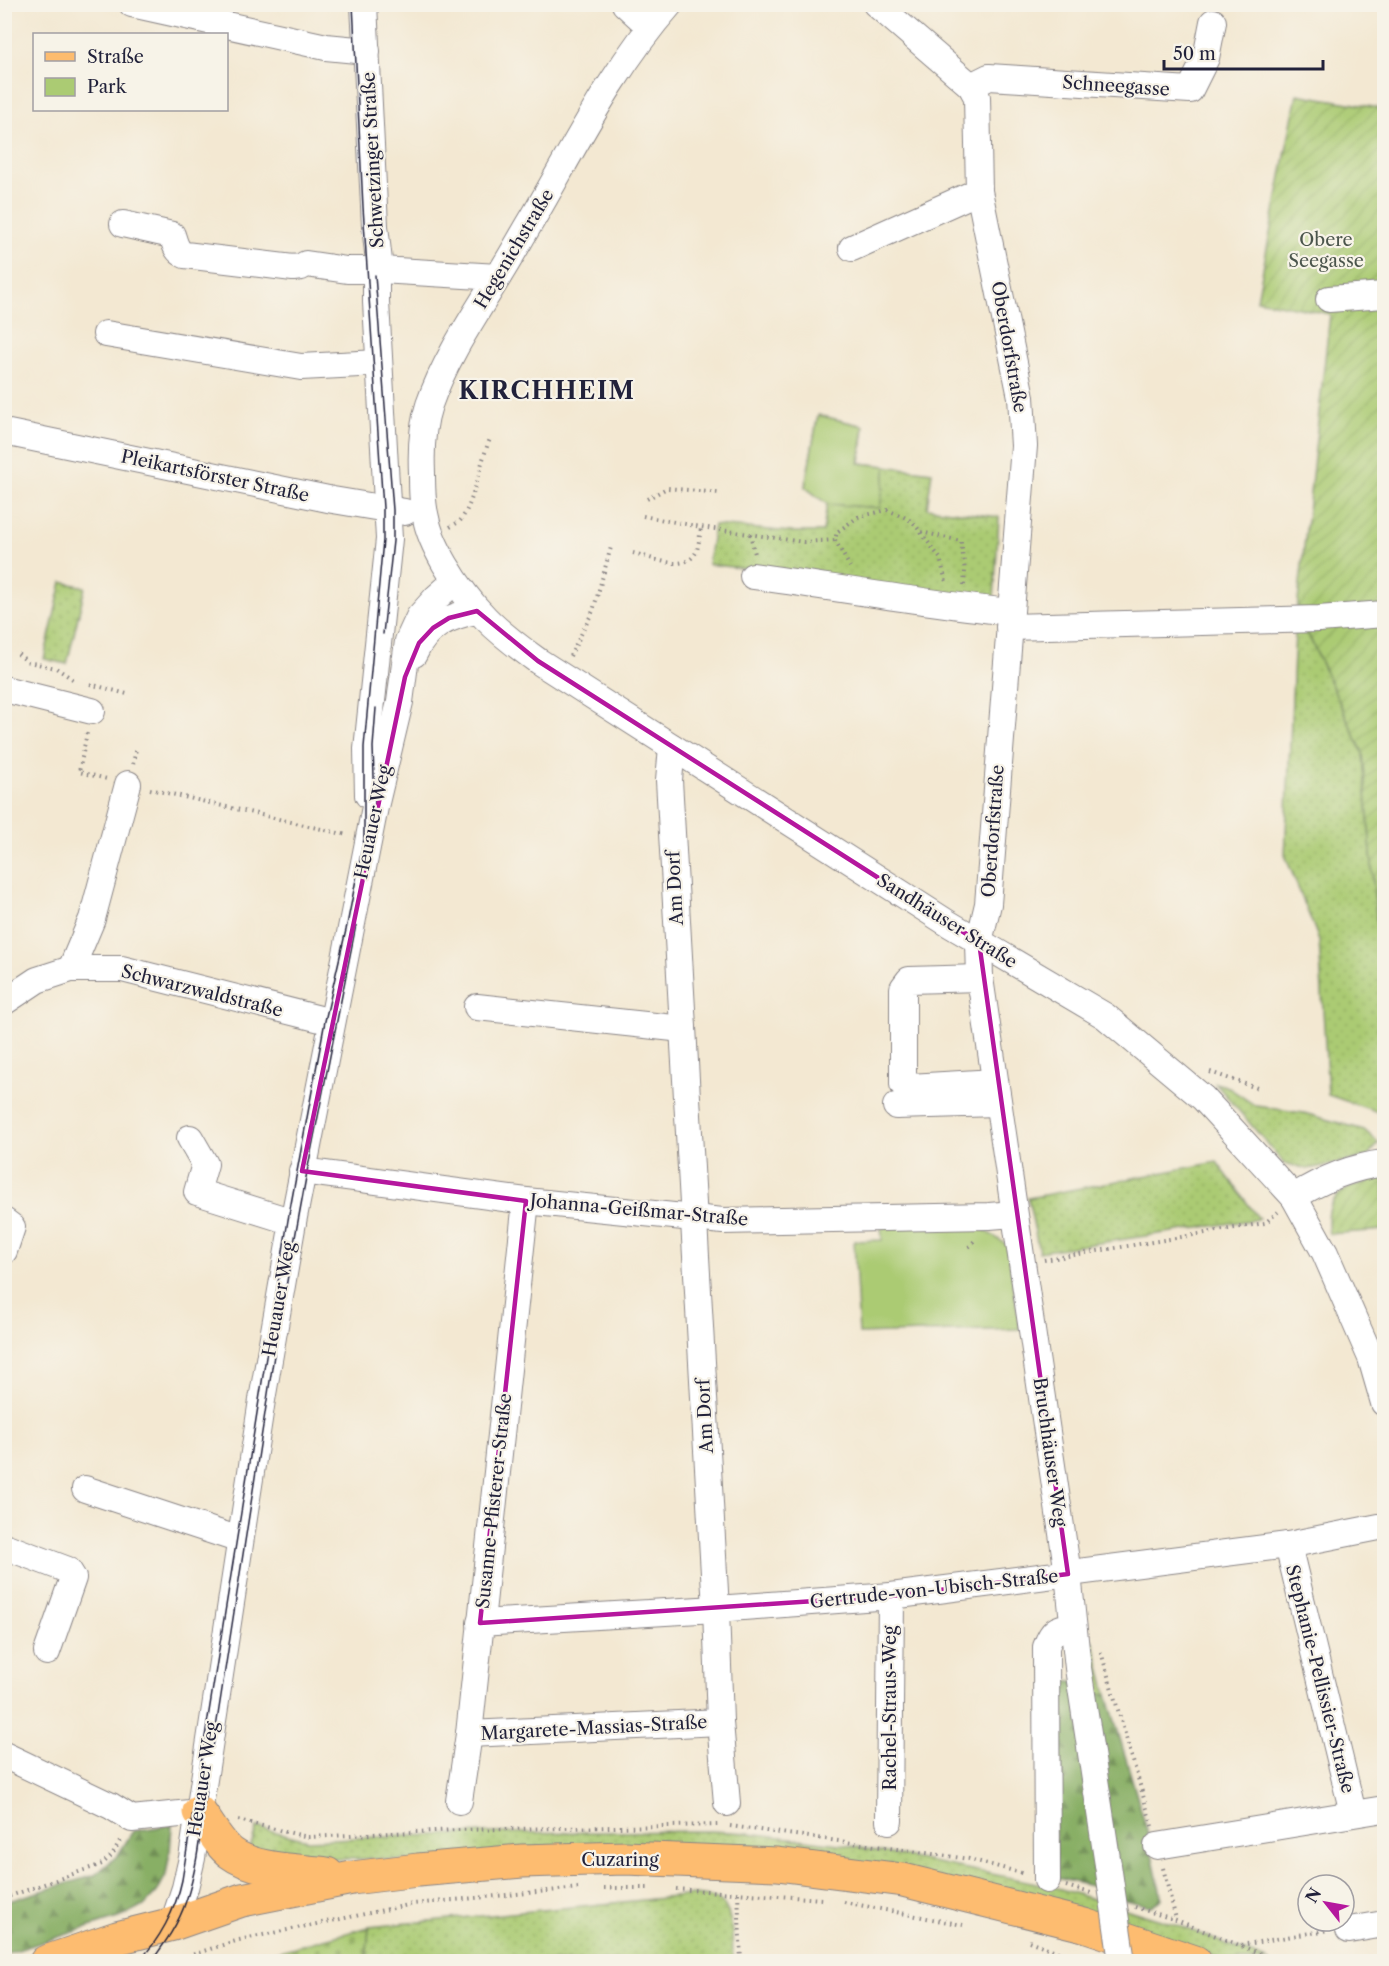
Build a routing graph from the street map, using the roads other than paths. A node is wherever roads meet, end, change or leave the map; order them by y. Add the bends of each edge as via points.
1 (132, 4) edge
2 (364, 4) edge
3 (625, 4) edge
4 (670, 4) edge
5 (876, 4) edge
6 (1213, 22) dead end
7 (651, 27) junction
8 (367, 51) junction
9 (971, 86) junction
10 (980, 191) junction
11 (123, 224) dead end
12 (852, 248) dead end
13 (380, 270) junction
14 (498, 277) junction
15 (1384, 295) edge
16 (1329, 299) dead end
17 (106, 334) dead end
18 (379, 363) junction
19 (4, 432) edge
20 (386, 508) junction
21 (428, 527) junction
22 (753, 576) dead end
23 (455, 581) junction
24 (477, 611) junction
25 (1384, 614) edge
26 (1010, 620) junction
27 (405, 676) junction
28 (4, 689) edge
29 (92, 711) road end
30 (672, 747) junction
31 (128, 784) road end
32 (369, 835) junction
33 (979, 942) junction
34 (71, 969) junction
35 (980, 978) junction
36 (4, 1002) edge
37 (477, 1007) dead end
38 (332, 1022) junction
39 (683, 1029) junction
40 (996, 1093) junction
41 (896, 1106) dead end
42 (190, 1138) dead end
43 (1384, 1163) edge
44 (302, 1172) junction
45 (1294, 1197) junction
46 (526, 1201) junction
47 (1014, 1214) junction
48 (693, 1218) junction
49 (4, 1221) edge
50 (293, 1222) junction
51 (4, 1251) edge
52 (1384, 1403) edge
53 (85, 1489) dead end
54 (1384, 1526) edge
55 (240, 1540) junction
56 (1288, 1545) junction
57 (5, 1547) edge
58 (1068, 1574) junction
59 (891, 1596) junction
60 (716, 1609) junction
61 (480, 1623) junction
62 (1073, 1626) junction
63 (47, 1652) dead end
64 (720, 1722) junction
65 (469, 1734) junction
66 (4, 1755) edge
67 (459, 1801) dead end
68 (727, 1803) dead end
69 (1384, 1809) edge
70 (199, 1812) junction
71 (1353, 1813) junction
72 (890, 1821) dead end
73 (1157, 1846) road end
74 (352, 1878) junction
75 (1047, 1880) dead end
76 (173, 1924) junction
77 (1384, 1924) edge
78 (1356, 1929) edge
79 (46, 1962) edge
80 (1122, 1962) edge
81 (1195, 1962) edge

1 - 8 street via 326,47
2 - 8 street, Schwetzinger Straße
3 - 7 street
4 - 7 street, Hegenichstraße
5 - 9 street
6 - 9 street, Schneegasse via 1206,58 1190,90 989,77
7 - 14 street, Hegenichstraße via 615,79
8 - 13 street, Schwetzinger Straße
9 - 10 street, Oberdorfstraße via 977,97
10 - 12 street
10 - 26 street, Oberdorfstraße via 1021,398 1024,446
11 - 13 street via 172,235 175,247 185,255 293,268 306,264
13 - 14 street, Schwetzinger Straße
13 - 18 street via 376,278
14 - 21 street, Hegenichstraße via 448,362 428,407 422,462
15 - 16 street
17 - 18 street via 301,366
18 - 20 street
19 - 20 street, Pleikartsförster Straße
20 - 21 street, Pleikartsförster Straße
20 - 32 street via 389,539 368,749
21 - 23 street, Sandhäuser Straße
22 - 26 street via 958,607
23 - 24 street, Sandhäuser Straße
23 - 27 street, Heuauer Weg via 419,617 412,630
24 - 27 street, Heuauer Weg via 449,618 433,628 419,643
24 - 30 street, Sandhäuser Straße via 504,636
25 - 26 street via 1319,619
26 - 33 street, Oberdorfstraße via 988,904
27 - 32 street, Heuauer Weg
28 - 29 street
30 - 33 street, Sandhäuser Straße
30 - 39 street, Am Dorf via 669,780
31 - 34 street via 92,919
32 - 38 street, Heuauer Weg
33 - 35 street, Bruchhäuser Weg
33 - 45 street, Sandhäuser Straße via 1105,1016 1203,1098
34 - 36 street, Schwarzwaldstraße via 37,980
34 - 38 street, Schwarzwaldstraße via 122,969
35 - 40 street, Bruchhäuser Weg
35 - 40 street via 906,983 903,1084
37 - 39 street
38 - 44 street, Heuauer Weg
39 - 48 street, Am Dorf
40 - 41 street
40 - 47 street, Bruchhäuser Weg
42 - 50 street via 204,1164 196,1192
43 - 45 street via 1317,1182
44 - 46 street, Johanna-Geißmar-Straße
44 - 50 street, Heuauer Weg
45 - 52 street, Sandhäuser Straße via 1339,1284 1371,1358
46 - 48 street, Johanna-Geißmar-Straße
46 - 61 street, Susanne-Pfisterer-Straße
47 - 48 street, Johanna-Geißmar-Straße via 723,1221
47 - 58 street, Bruchhäuser Weg
48 - 60 street, Am Dorf
49 - 51 street via 12,1227
50 - 55 street, Heuauer Weg
53 - 55 street
54 - 56 street, Gertrude-von-Ubisch-Straße
55 - 70 street, Heuauer Weg
56 - 58 street, Gertrude-von-Ubisch-Straße
56 - 71 street, Stephanie-Pellissier-Straße
57 - 63 street via 68,1570 73,1578
58 - 59 street, Gertrude-von-Ubisch-Straße
58 - 62 street, Bruchhäuser Weg
59 - 60 street, Gertrude-von-Ubisch-Straße
59 - 72 street, Rachel-Straus-Weg
60 - 61 street, Gertrude-von-Ubisch-Straße
60 - 64 street, Am Dorf
61 - 65 street, Susanne-Pfisterer-Straße
62 - 75 street via 1059,1628 1050,1635 1046,1647
62 - 80 street, Bruchhäuser Weg, bridge
64 - 65 street, Margarete-Massias-Straße
64 - 68 street, Am Dorf
65 - 67 street, Susanne-Pfisterer-Straße
66 - 70 street via 132,1819
69 - 71 street
70 - 74 main road via 230,1852 241,1858 261,1866
70 - 76 street, Heuauer Weg via 187,1879
71 - 73 street
74 - 76 main road, Cuzaring via 243,1900
74 - 81 main road, Cuzaring via 418,1869 625,1857 777,1864 914,1883 1084,1925
76 - 79 main road, Cuzaring
77 - 78 street

